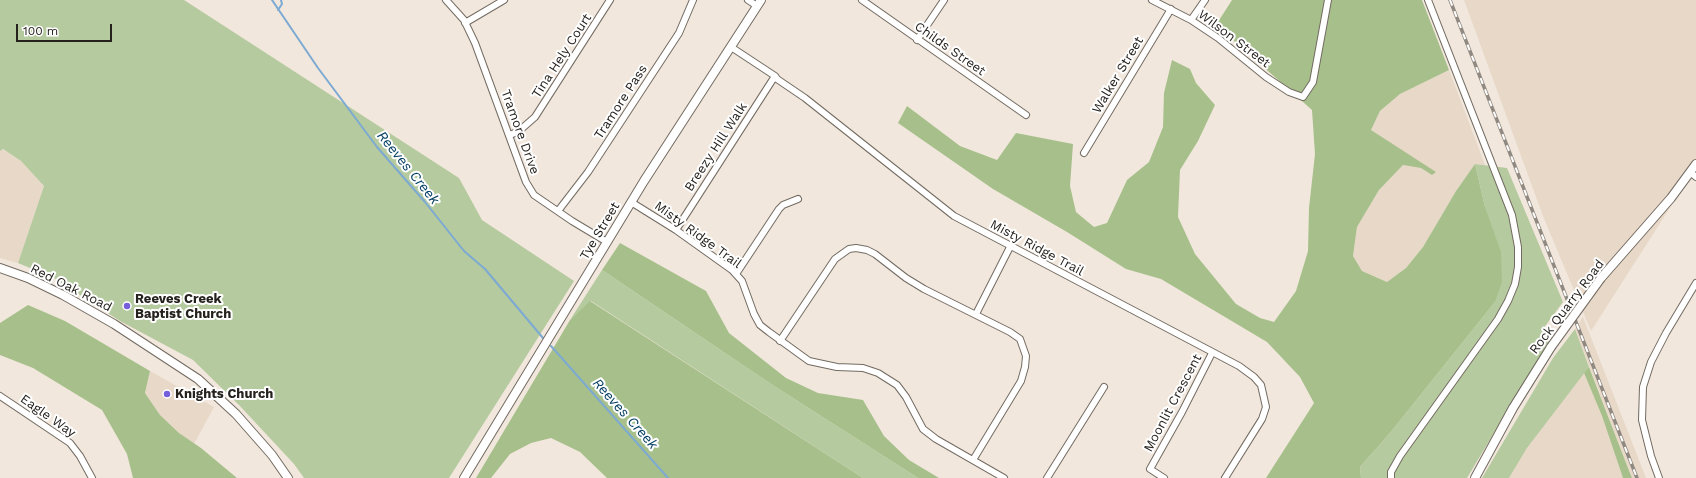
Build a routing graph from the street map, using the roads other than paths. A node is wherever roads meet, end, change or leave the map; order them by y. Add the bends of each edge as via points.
1 (446, 0) edge
2 (504, 0) edge
3 (610, 0) edge
4 (693, 0) edge
5 (748, 0) edge
6 (862, 0) edge
7 (944, 0) edge
8 (1152, 0) edge
9 (1205, 0) edge
10 (1328, 0) edge
11 (1428, 0) edge
12 (759, 3) edge
13 (1171, 9) junction
14 (1191, 20) junction
15 (465, 23) junction
16 (918, 40) junction
17 (731, 47) junction
18 (775, 76) junction
19 (1026, 115) dead end
20 (510, 135) junction
21 (1084, 152) dead end
22 (1696, 164) edge
23 (1693, 175) edge
24 (798, 199) dead end
25 (631, 202) junction
26 (558, 211) junction
27 (676, 230) junction
28 (607, 242) junction
29 (1010, 247) junction
30 (0, 268) edge
31 (736, 274) junction
32 (1696, 283) edge
33 (976, 314) junction
34 (780, 341) junction
35 (1212, 353) junction
36 (1104, 387) dead end
37 (0, 396) edge
38 (973, 460) junction
39 (92, 478) edge
40 (288, 478) edge
41 (464, 478) edge
42 (1004, 478) edge
43 (1047, 478) edge
44 (1164, 478) edge
45 (1225, 478) edge
46 (1391, 478) edge
47 (1475, 478) edge
48 (1659, 478) edge

1 - 15 street, Tramore Drive
2 - 15 street
3 - 20 street, Tina Hely Court via 536,117
4 - 26 street, Tramore Pass via 679,33 588,172
5 - 12 street
6 - 16 street, Childs Street
7 - 16 street
8 - 13 street, Wilson Street
9 - 14 street
10 - 14 street, Wilson Street via 1313,82 1303,97 1289,92 1266,77 1218,38
11 - 46 street via 1512,215 1518,247 1518,267 1515,284 1498,319 1400,456 1391,472
12 - 17 street, Tye Street
13 - 14 street, Wilson Street
13 - 21 street, Walker Street
15 - 20 street, Tramore Drive
16 - 19 street, Childs Street
17 - 18 street, Misty Ridge Trail
17 - 25 street, Tye Street
18 - 27 street, Breezy Hill Walk
18 - 29 street, Misty Ridge Trail via 954,216
20 - 26 street, Tramore Drive via 512,148 526,182 534,194
22 - 23 street, Rock Quarry Road
23 - 47 street, Rock Quarry Road, bridge via 1601,278 1551,347 1513,408
24 - 31 street via 779,209
25 - 27 street, Misty Ridge Trail
25 - 28 street, Tye Street
26 - 28 street, Tramore Drive
27 - 31 street, Misty Ridge Trail
28 - 41 street, Tye Street
29 - 33 street
29 - 35 street, Misty Ridge Trail
30 - 40 street, Red Oak Road via 64,295 198,378 236,414 272,455
31 - 34 street, Misty Ridge Trail via 742,281 760,325
32 - 48 street via 1660,344 1642,387 1642,420
33 - 34 street via 924,289 875,254 856,248 841,253 834,259
33 - 38 street via 1020,339 1026,356 1020,381
34 - 38 street, Misty Ridge Trail via 809,361 837,367 863,368 878,373 897,385 923,429
35 - 44 street, Moonlit Crescent via 1150,469
35 - 45 street, Misty Ridge Trail via 1254,376 1261,385 1266,407 1262,419
36 - 43 street
37 - 39 street, Eagle Way via 70,444
38 - 42 street, Misty Ridge Trail

